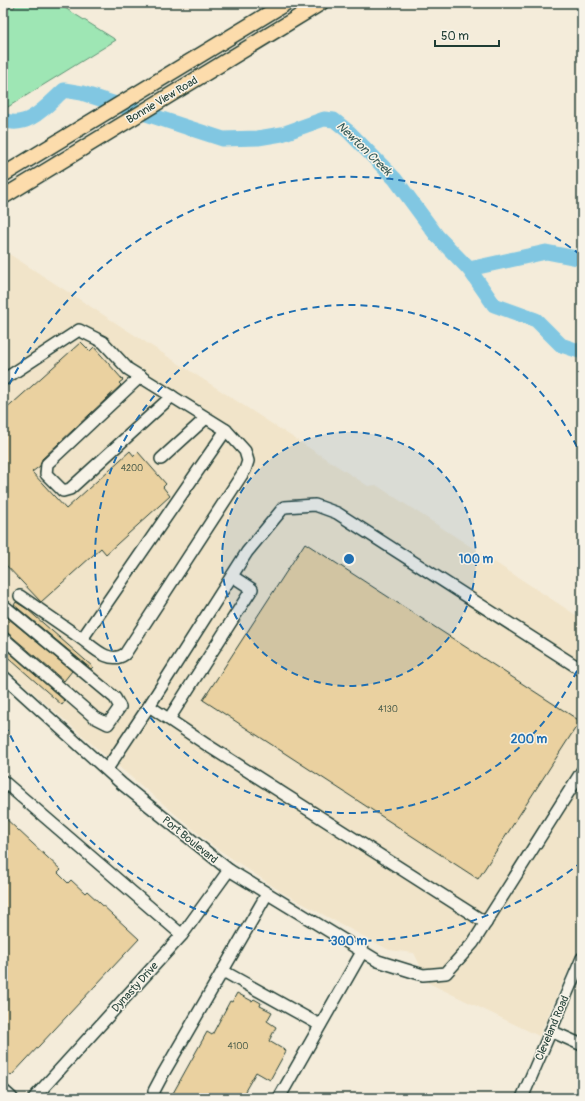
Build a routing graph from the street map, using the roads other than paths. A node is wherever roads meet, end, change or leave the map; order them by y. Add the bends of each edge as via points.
1 (286, 3) edge
2 (321, 3) edge
3 (3, 175) edge
4 (3, 197) edge
5 (141, 376) junction
6 (3, 380) edge
7 (172, 396) junction
8 (206, 418) junction
9 (226, 430) junction
10 (161, 460) dead end
11 (232, 576) junction
12 (20, 596) dead end
13 (3, 605) edge
14 (3, 638) edge
15 (82, 640) junction
16 (582, 670) edge
17 (4, 677) edge
18 (150, 706) junction
19 (169, 719) junction
20 (107, 769) junction
21 (582, 771) edge
22 (3, 781) edge
23 (229, 870) junction
24 (267, 894) junction
25 (486, 923) junction
26 (182, 935) junction
27 (362, 952) junction
28 (582, 958) edge
29 (224, 970) junction
30 (320, 1025) junction
31 (551, 1031) junction
32 (582, 1045) edge
33 (3, 1090) edge
34 (12, 1098) edge
35 (34, 1098) edge
36 (154, 1098) edge
37 (279, 1098) edge
38 (522, 1098) edge

1 - 3 main road, Bonnie View Road
2 - 4 main road, Bonnie View Road
5 - 6 street via 128,369 103,342 78,330
5 - 7 street
5 - 7 street via 47,464 46,474 63,491 70,489
7 - 8 street
8 - 9 street
8 - 10 street
9 - 15 street
9 - 15 street via 245,451 248,461 245,470 125,654 114,659
11 - 16 street via 247,552 284,507 315,505 337,513
11 - 18 street
11 - 19 street via 252,589
12 - 15 street
13 - 14 street via 115,698 120,707 108,724 94,717
17 - 20 street, Port Boulevard
18 - 19 street
18 - 20 street
19 - 25 street
20 - 23 street, Port Boulevard via 176,829
21 - 25 street, Port Boulevard
22 - 26 street
23 - 24 street, Port Boulevard
23 - 26 street, Dynasty Drive
24 - 27 street, Port Boulevard
24 - 29 street
25 - 27 street, Port Boulevard via 473,943 446,973 423,975 378,961
26 - 35 street, Dynasty Drive
27 - 30 street
28 - 31 street, Cleveland Road
29 - 30 street
29 - 36 street via 163,1074 154,1091
30 - 37 street
31 - 32 street
31 - 38 street, Cleveland Road
33 - 34 street

